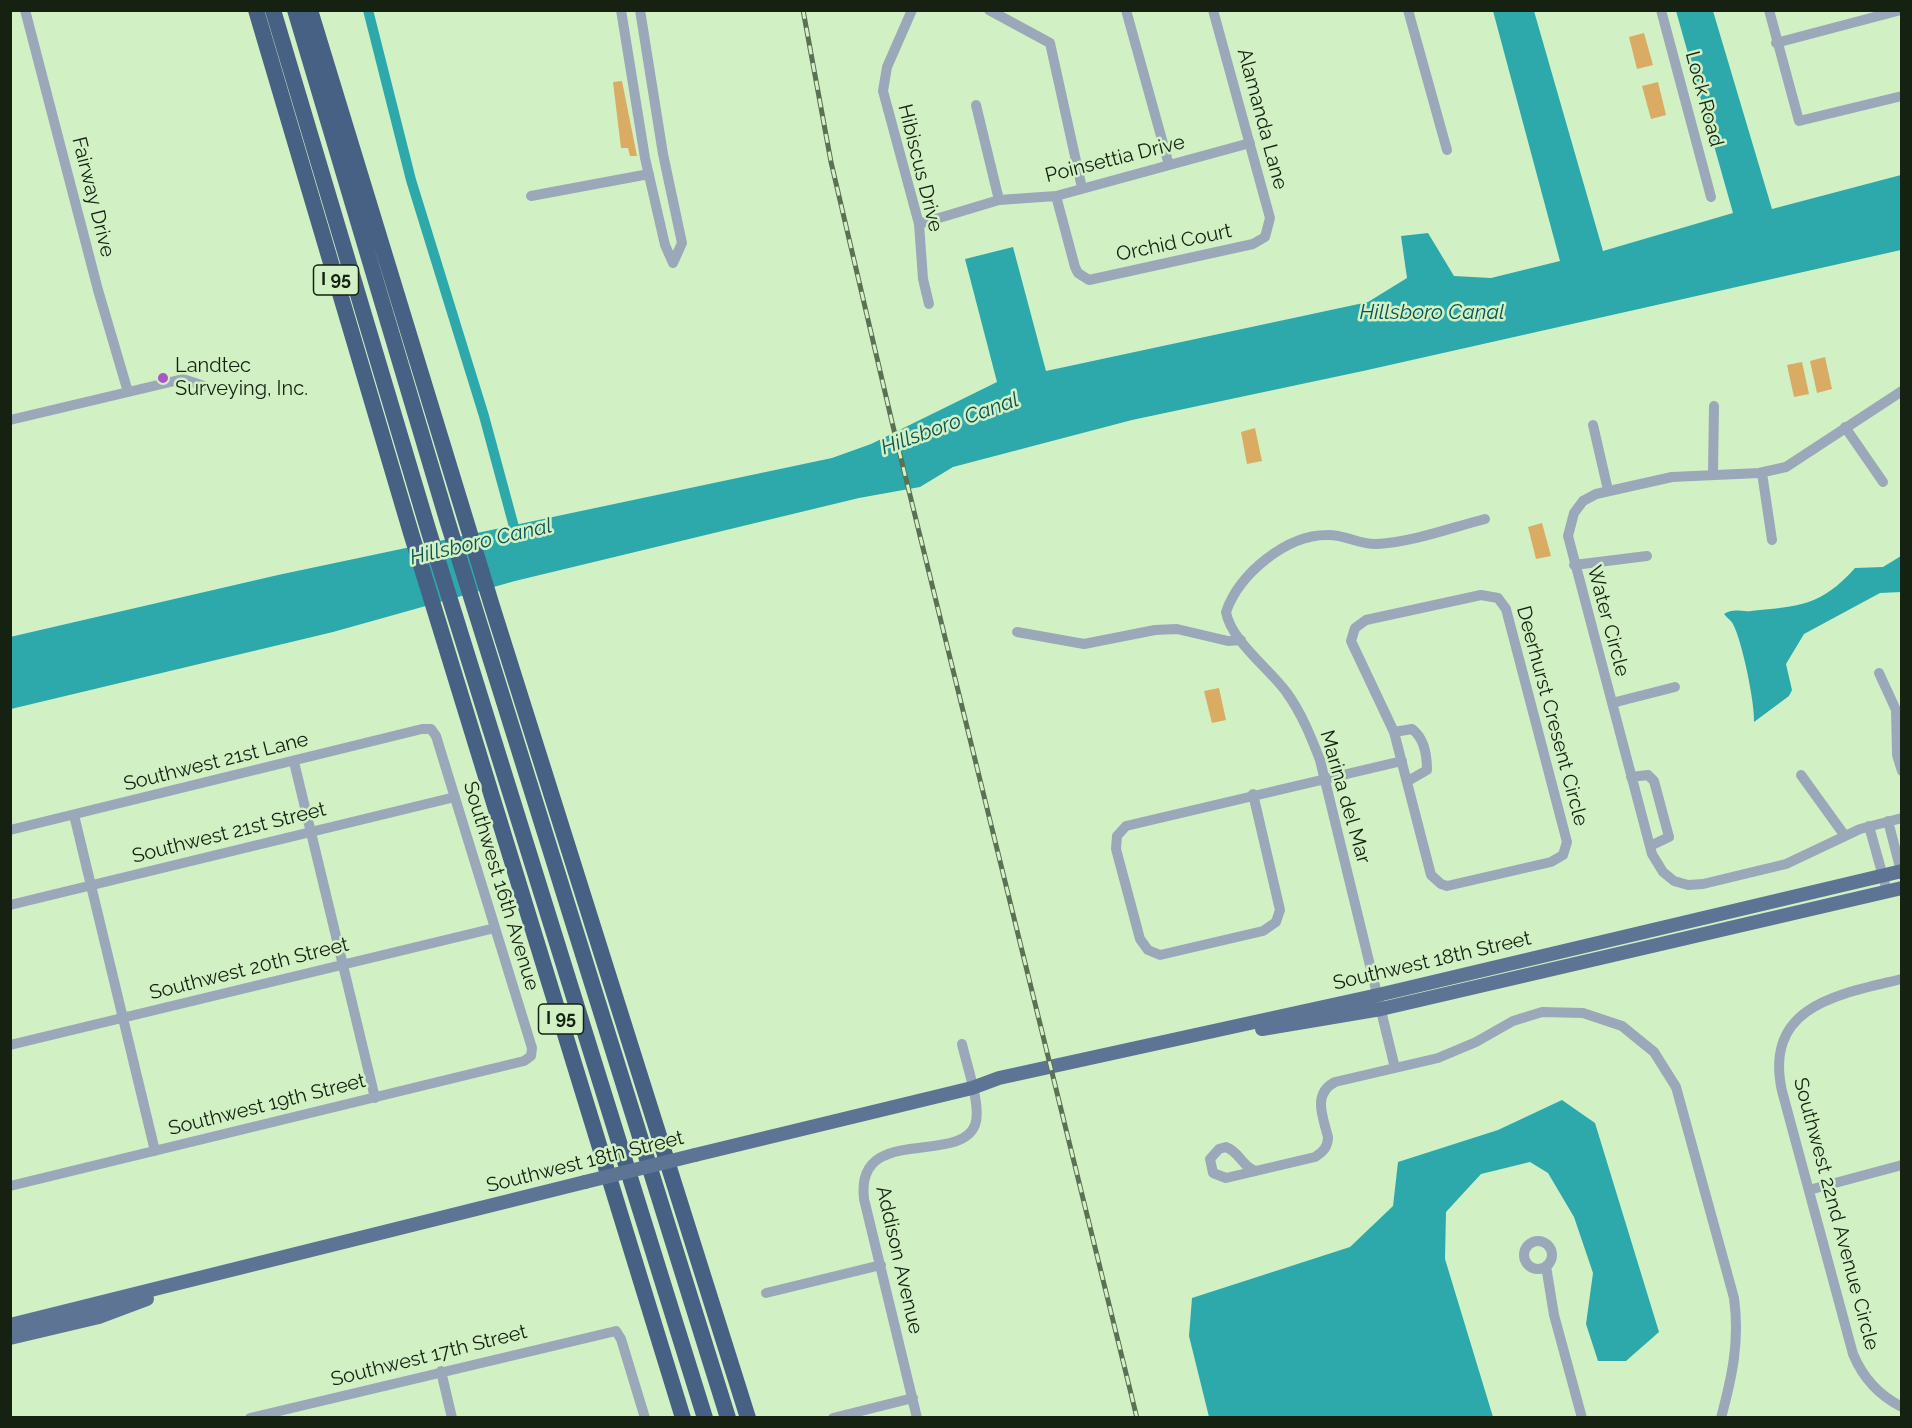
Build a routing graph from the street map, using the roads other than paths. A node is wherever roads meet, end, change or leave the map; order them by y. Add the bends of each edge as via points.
1 (24, 10) edge
2 (273, 10) edge
3 (295, 10) edge
4 (310, 10) edge
5 (321, 10) edge
6 (621, 10) edge
7 (640, 10) edge
8 (912, 10) edge
9 (989, 10) edge
10 (1126, 10) edge
11 (1213, 10) edge
12 (1408, 10) edge
13 (1661, 10) edge
14 (1769, 10) edge
15 (1901, 10) edge
16 (256, 16) edge
17 (1776, 43) junction
18 (1902, 96) edge
19 (337, 100) junction
20 (976, 105) dead end
21 (1250, 143) junction
22 (1447, 150) dead end
23 (1168, 165) junction
24 (649, 174) junction
25 (1082, 188) junction
26 (531, 196) dead end
27 (1056, 196) junction
28 (1711, 197) dead end
29 (999, 200) junction
30 (920, 224) junction
31 (1265, 237) joint
32 (929, 304) dead end
33 (204, 386) dead end
34 (1902, 390) edge
35 (128, 392) junction
36 (1713, 406) dead end
37 (10, 420) edge
38 (1593, 425) dead end
39 (1845, 427) junction
40 (1713, 473) junction
41 (1762, 473) junction
42 (1883, 482) dead end
43 (1608, 490) junction
44 (1485, 519) dead end
45 (420, 531) junction
46 (1772, 540) dead end
47 (1647, 556) dead end
48 (1574, 565) junction
49 (483, 608) junction
50 (446, 618) junction
51 (1017, 632) dead end
52 (1241, 640) junction
53 (1879, 673) dead end
54 (1675, 687) dead end
55 (1612, 703) junction
56 (430, 729) joint
57 (1394, 732) junction
58 (1402, 760) junction
59 (294, 762) junction
60 (1902, 771) edge
61 (1802, 775) dead end
62 (1631, 777) junction
63 (1326, 779) junction
64 (1407, 781) junction
65 (1252, 794) junction
66 (455, 796) junction
67 (74, 815) junction
68 (1902, 818) edge
69 (1888, 821) junction
70 (1869, 826) junction
71 (10, 830) edge
72 (311, 832) junction
73 (1845, 836) junction
74 (1650, 846) junction
75 (1901, 872) edge
76 (1882, 876) junction
77 (91, 885) junction
78 (1902, 888) edge
79 (1887, 891) junction
80 (10, 905) edge
81 (495, 928) junction
82 (343, 965) junction
83 (1902, 979) edge
84 (1378, 995) junction
85 (1381, 1009) junction
86 (123, 1018) junction
87 (962, 1044) dead end
88 (10, 1045) edge
89 (531, 1056) joint
90 (1395, 1068) junction
91 (972, 1088) junction
92 (375, 1098) junction
93 (155, 1151) junction
94 (1902, 1165) edge
95 (1257, 1171) dead end
96 (10, 1186) edge
97 (1809, 1190) junction
98 (881, 1265) junction
99 (1546, 1266) dead end
100 (208, 1277) junction
101 (766, 1293) dead end
102 (10, 1325) edge
103 (10, 1338) edge
104 (441, 1371) junction
105 (913, 1398) junction
106 (1902, 1407) edge
107 (250, 1418) edge
108 (452, 1418) edge
109 (645, 1418) edge
110 (683, 1418) edge
111 (705, 1418) edge
112 (728, 1418) edge
113 (748, 1418) edge
114 (833, 1418) edge
115 (917, 1418) edge
116 (1582, 1418) edge
117 (1721, 1418) edge

1 - 35 street, Fairway Drive
2 - 45 highway
3 - 49 highway via 448,523
4 - 19 highway, I 95
5 - 19 highway via 329,35
6 - 24 street
7 - 24 street via 682,243 674,262 665,245
8 - 30 street, Hibiscus Drive via 887,67 883,91
9 - 25 street via 1050,43
10 - 23 street
11 - 21 street, Alamanda Lane
12 - 22 street
13 - 28 street, Lock Road
14 - 17 street
15 - 17 street
16 - 45 highway, I 95
17 - 18 street via 1799,121
19 - 49 highway, I 95 via 465,519
20 - 29 street
21 - 23 street, Poinsettia Drive
21 - 31 street, Alamanda Lane via 1270,218
23 - 25 street, Poinsettia Drive
24 - 26 street
25 - 27 street, Poinsettia Drive
27 - 29 street, Poinsettia Drive
27 - 31 street, Orchid Court via 1075,267 1089,279 1253,244
29 - 30 street, Poinsettia Drive
30 - 32 street, Hibiscus Drive via 923,279
33 - 35 street via 183,379
34 - 39 street, Water Circle
35 - 37 street
36 - 40 street
38 - 43 street
39 - 41 street, Water Circle via 1795,462
39 - 42 street
40 - 41 street, Water Circle
40 - 43 street, Water Circle
41 - 46 street
43 - 48 street, Water Circle via 1583,501 1570,519 1568,536
44 - 52 street, Marina del Mar via 1375,544 1334,535 1313,536 1274,555 1240,585 1226,612 1230,626
45 - 50 highway, I 95
47 - 48 street
48 - 55 street, Water Circle
49 - 112 highway
49 - 113 highway, I 95
50 - 110 highway, I 95
50 - 111 highway
51 - 52 street via 1084,644 1177,629 1228,641
52 - 63 street, Marina del Mar via 1289,696 1311,735
53 - 60 street via 1896,710 1897,755
54 - 55 street
55 - 62 street, Water Circle
56 - 59 street, Southwest 21st Lane
56 - 66 street, Southwest 16th Avenue via 436,736
57 - 58 street, Deerhurst Cresent Circle
57 - 64 street via 1412,729 1422,743 1427,770
57 - 64 street, Deerhurst Cresent Circle via 1376,689 1352,648 1355,628 1366,620 1481,595 1498,598 1509,621 1567,836 1566,849 1551,862 1454,885 1441,884 1431,875
58 - 63 street
58 - 64 street, Deerhurst Cresent Circle
59 - 67 street, Southwest 21st Lane
59 - 72 street
61 - 73 street
62 - 74 street, Water Circle
62 - 74 street via 1648,776 1654,781 1669,837
63 - 65 street
63 - 84 street, Marina del Mar
65 - 65 street via 1132,823 1120,830 1116,849 1140,939 1148,950 1160,955 1263,931 1276,922 1280,910
66 - 72 street, Southwest 21st Street
66 - 81 street, Southwest 16th Avenue
67 - 71 street, Southwest 21st Lane
67 - 77 street
68 - 69 street, Water Circle
69 - 70 street, Water Circle
69 - 75 street
70 - 73 street, Water Circle
70 - 76 street
72 - 77 street, Southwest 21st Street
72 - 82 street
73 - 74 street, Water Circle via 1786,864 1696,885 1681,884 1663,872
75 - 76 main road, Southwest 18th Street
76 - 79 street
76 - 84 main road, Southwest 18th Street
77 - 80 street, Southwest 21st Street
77 - 86 street
78 - 79 main road, Southwest 18th Street
79 - 85 main road, Southwest 18th Street
81 - 82 street, Southwest 20th Street
81 - 89 street, Southwest 16th Avenue via 532,1048
82 - 86 street, Southwest 20th Street
82 - 92 street
83 - 97 street, Southwest 22nd Avenue Circle via 1823,1000 1799,1018 1784,1043 1780,1082
84 - 85 street, Marina del Mar
84 - 91 main road, Southwest 18th Street via 999,1078
85 - 90 street
85 - 91 main road, Southwest 18th Street via 1244,1032 1003,1085
86 - 88 street, Southwest 20th Street
86 - 93 street
87 - 91 street, Addison Avenue
89 - 92 street, Southwest 19th Street via 524,1061
90 - 95 street via 1326,1087 1320,1104 1328,1137 1326,1148 1315,1157
90 - 117 street via 1457,1051 1532,1014 1573,1011 1603,1018 1639,1038 1666,1068 1679,1096 1737,1317 1736,1355
91 - 98 street, Addison Avenue via 977,1114 967,1135 886,1155 865,1172 864,1199
91 - 100 main road, Southwest 18th Street, bridge via 282,1255
92 - 93 street, Southwest 19th Street
93 - 96 street, Southwest 19th Street
94 - 97 street
97 - 106 street, Southwest 22nd Avenue Circle via 1857,1364 1875,1388
98 - 101 street
98 - 105 street, Addison Avenue
99 - 116 street via 1554,1315
100 - 102 main road, Southwest 18th Street
100 - 103 main road, Southwest 18th Street via 99,1317
104 - 107 street, Southwest 17th Street
104 - 108 street
104 - 109 street, Southwest 17th Street via 616,1331
105 - 114 street
105 - 115 street, Addison Avenue

